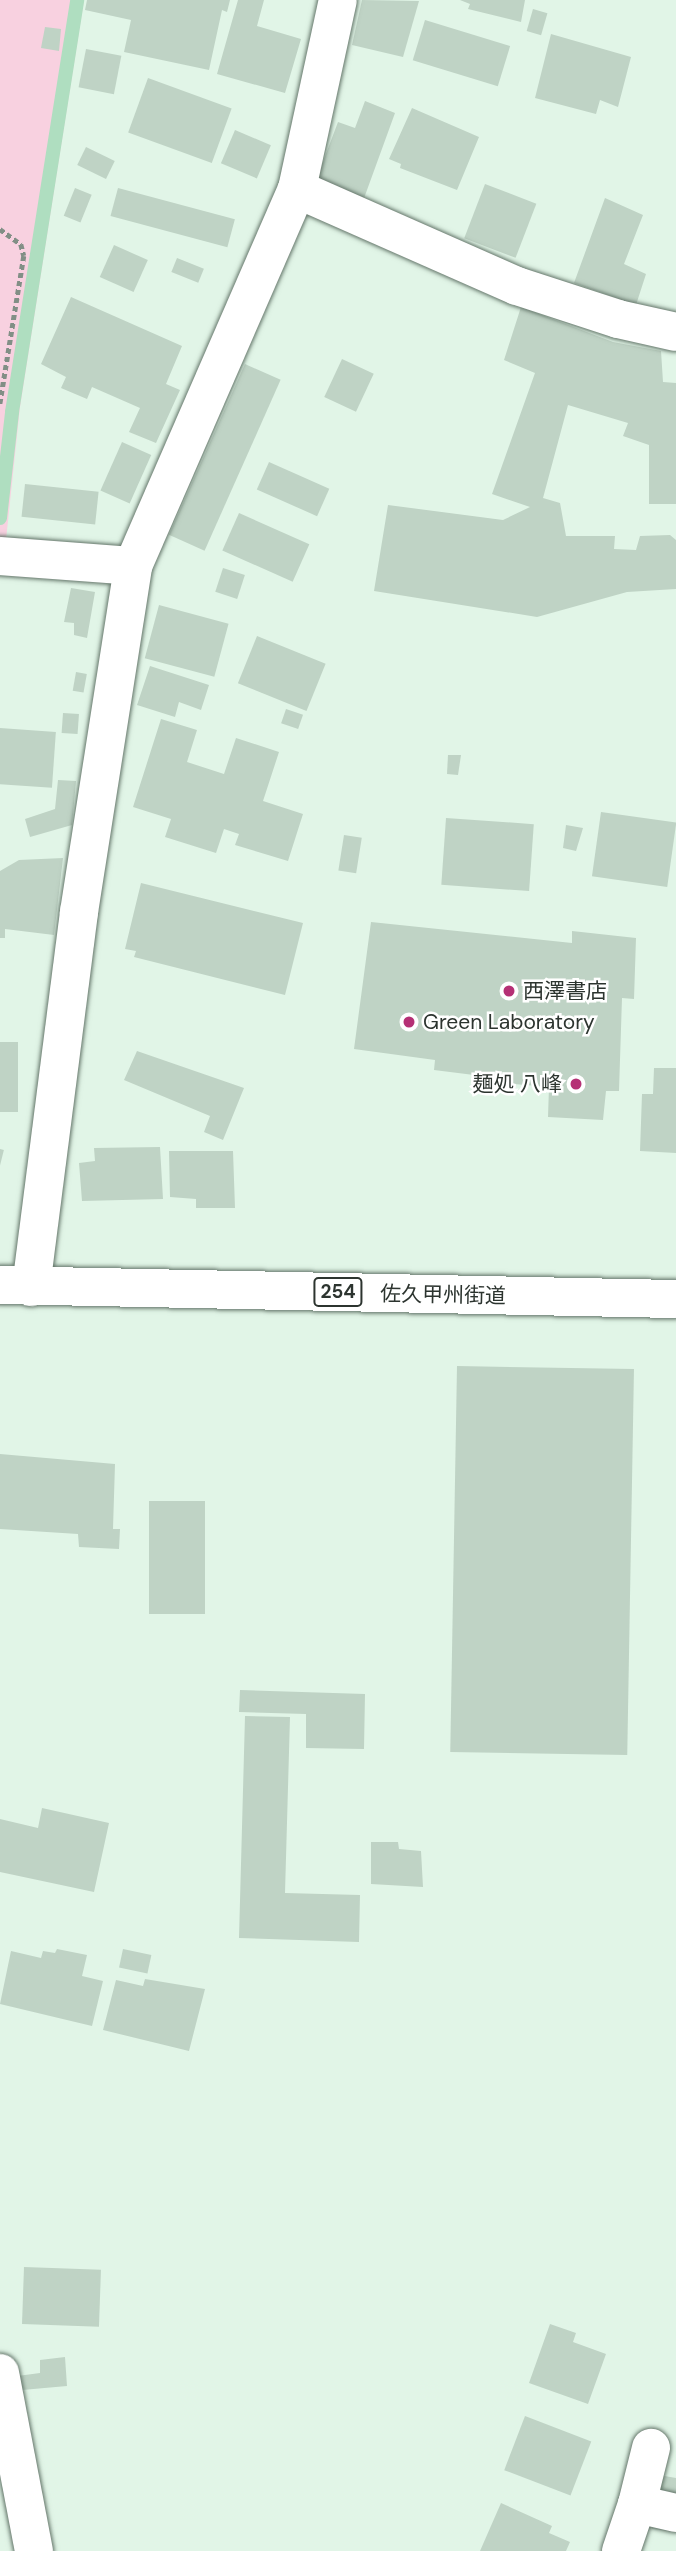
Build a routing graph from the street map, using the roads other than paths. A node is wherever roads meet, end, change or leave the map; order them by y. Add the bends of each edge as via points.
1 (338, 0) edge
2 (297, 189) junction
3 (676, 332) edge
4 (0, 556) edge
5 (133, 566) junction
6 (15, 1286) edge
7 (676, 1299) edge
8 (0, 2373) edge
9 (651, 2448) dead end
10 (637, 2504) junction
11 (676, 2513) edge
12 (34, 2551) edge
13 (621, 2551) edge

1 - 2 main road
2 - 3 main road via 517,286 618,319
2 - 5 main road
4 - 5 main road
5 - 6 main road
6 - 7 main road, 佐久甲州街道 / 254
8 - 12 main road
9 - 10 main road
10 - 11 main road
10 - 13 main road

